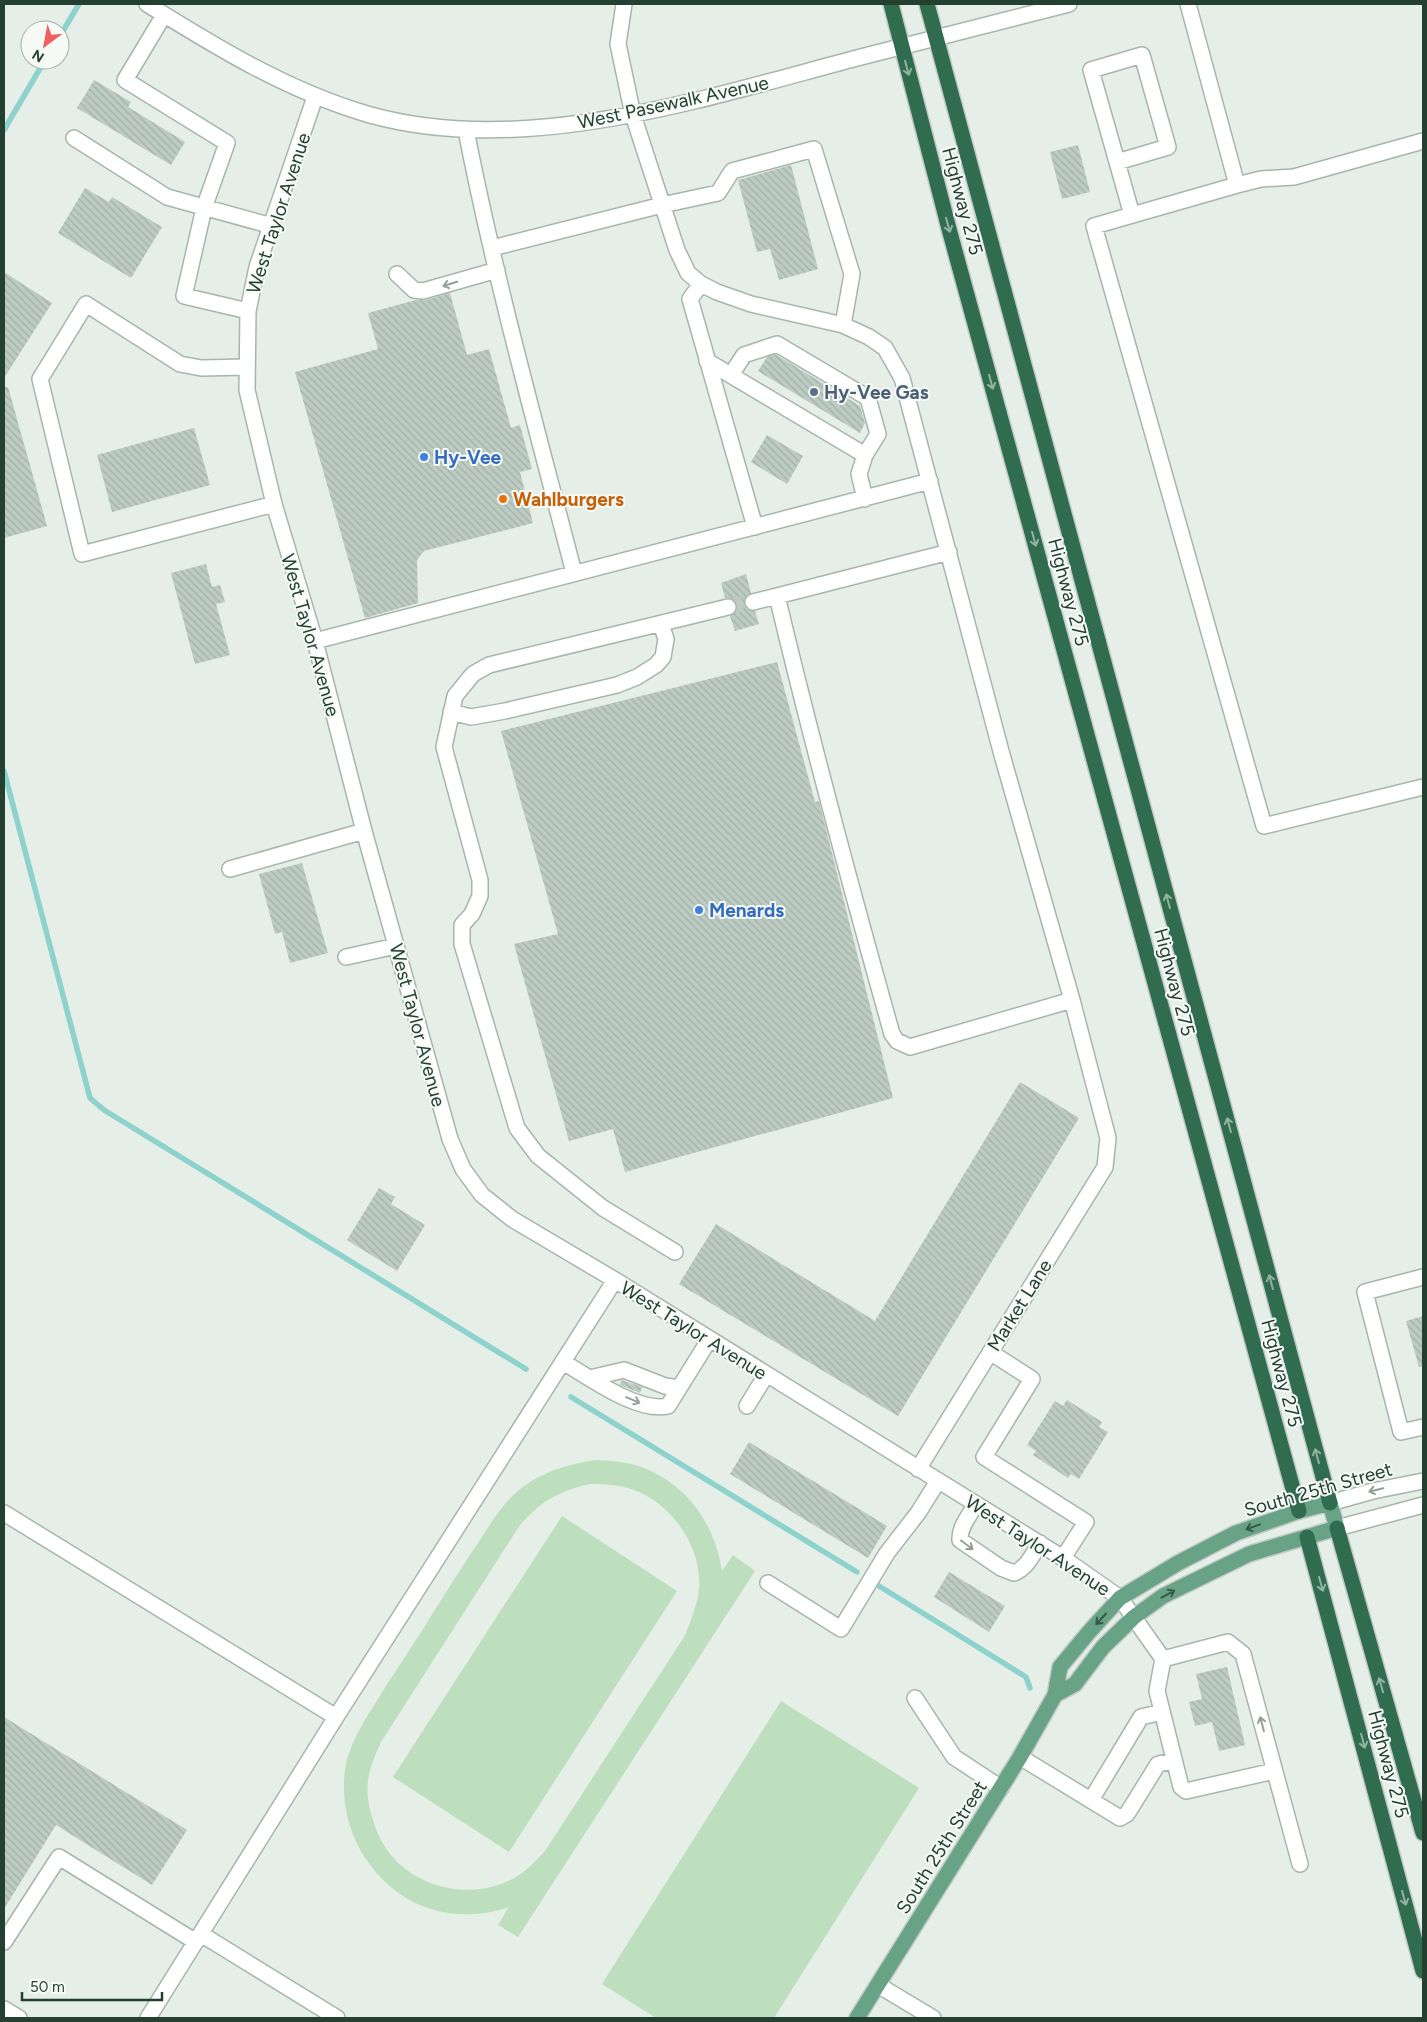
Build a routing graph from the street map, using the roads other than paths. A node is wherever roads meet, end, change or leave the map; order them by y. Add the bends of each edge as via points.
1 (147, 4) edge
2 (624, 4) edge
3 (891, 4) edge
4 (927, 4) edge
5 (1069, 4) edge
6 (1188, 4) edge
7 (164, 15) junction
8 (937, 39) junction
9 (902, 47) junction
10 (315, 97) junction
11 (633, 115) junction
12 (466, 130) junction
13 (74, 138) dead end
14 (1423, 141) edge
15 (1117, 162) junction
16 (1237, 185) junction
17 (662, 205) junction
18 (204, 208) junction
19 (1132, 215) junction
20 (272, 226) junction
21 (492, 248) junction
22 (496, 270) junction
23 (397, 274) dead end
24 (701, 284) junction
25 (248, 311) junction
26 (843, 325) junction
27 (708, 361) junction
28 (247, 366) junction
29 (731, 375) junction
30 (866, 455) junction
31 (930, 481) junction
32 (865, 499) junction
33 (274, 504) junction
34 (754, 527) junction
35 (949, 552) junction
36 (574, 573) junction
37 (777, 596) junction
38 (753, 602) tunnel mouth
39 (728, 607) tunnel mouth
40 (661, 624) junction
41 (315, 641) junction
42 (451, 712) junction
43 (1423, 787) edge
44 (364, 831) junction
45 (230, 869) dead end
46 (396, 946) junction
47 (346, 957) dead end
48 (1072, 1000) junction
49 (675, 1252) dead end
50 (1423, 1277) edge
51 (615, 1280) junction
52 (709, 1340) junction
53 (990, 1352) junction
54 (563, 1362) junction
55 (766, 1375) junction
56 (590, 1378) junction
57 (679, 1388) junction
58 (747, 1406) dead end
59 (1423, 1427) edge
60 (918, 1469) junction
61 (938, 1481) junction
62 (1423, 1481) edge
63 (1330, 1503) junction
64 (976, 1504) junction
65 (1423, 1505) edge
66 (1299, 1511) junction
67 (4, 1513) edge
68 (1337, 1528) junction
69 (1307, 1537) junction
70 (1040, 1543) junction
71 (1063, 1558) junction
72 (768, 1583) dead end
73 (1120, 1598) junction
74 (1134, 1617) junction
75 (1163, 1659) junction
76 (1055, 1695) junction
77 (915, 1698) dead end
78 (1162, 1712) junction
79 (336, 1717) junction
80 (1020, 1756) junction
81 (1174, 1761) junction
82 (1274, 1771) junction
83 (1001, 1788) junction
84 (1091, 1800) junction
85 (1423, 1833) edge
86 (1300, 1864) dead end
87 (198, 1938) junction
88 (4, 1942) edge
89 (1423, 1971) edge
90 (878, 1985) junction
91 (4, 2009) edge
92 (19, 2018) edge
93 (148, 2018) edge
94 (337, 2018) edge
95 (858, 2018) edge
96 (933, 2018) edge

1 - 7 street, West Pasewalk Avenue
2 - 11 street via 618,44
3 - 9 highway, Highway 275
4 - 8 highway, Highway 275
5 - 8 street, West Pasewalk Avenue
6 - 16 street
7 - 10 street, West Pasewalk Avenue via 265,74
7 - 18 street via 126,80 226,143
8 - 9 street, West Pasewalk Avenue
63 -> 8 highway, Highway 275
9 - 11 street, West Pasewalk Avenue
9 -> 66 highway, Highway 275
10 - 12 street, West Pasewalk Avenue via 368,115
10 - 20 street, West Taylor Avenue
11 - 12 street, West Pasewalk Avenue via 520,129
11 - 17 street
12 - 21 street
13 - 18 street via 167,197
14 - 16 street via 1294,177 1261,179
15 - 15 street via 1091,70 1142,55 1168,148
15 - 19 street
16 - 19 street
17 - 21 street
17 - 24 street via 688,273
17 - 26 street via 718,193 732,171 814,149 852,274
18 - 20 street
18 - 25 street via 184,296
19 - 43 street via 1094,226 1264,826
20 - 25 street, West Taylor Avenue via 256,267
21 - 22 street
22 -> 23 street via 423,291 414,290
22 - 36 street
24 - 26 street via 751,304
24 - 27 street via 690,298
25 - 28 street, West Taylor Avenue
26 - 31 street via 885,348 902,378
27 - 29 street
27 - 34 street
28 - 33 street, West Taylor Avenue via 247,390
28 - 33 street via 201,368 180,364 86,304 40,379 82,554
29 - 30 street
29 - 30 street via 744,355 777,344 868,398 878,434
30 - 32 street via 859,474
31 - 32 street
31 - 35 street
32 - 34 street
33 - 41 street, West Taylor Avenue
34 - 36 street
35 - 37 street
35 - 48 street via 1002,755
36 - 41 street
37 - 38 street
37 - 48 street via 867,944 892,1034 897,1041 910,1047 918,1046
39 - 40 street
40 - 42 street via 489,665 473,674 455,696
40 - 42 street via 666,639 663,657 638,677 617,685 505,711 470,717
41 - 44 street, West Taylor Avenue
42 - 49 street via 444,747 480,880 480,896 472,914 462,925 462,944 517,1128 538,1156 603,1208
44 - 45 street
44 - 46 street, West Taylor Avenue
46 - 47 street
46 - 51 street, West Taylor Avenue via 450,1139 463,1169 482,1195 512,1219
48 - 53 street, Market Lane via 1108,1138 1105,1167
50 - 59 street via 1365,1292 1402,1432
51 - 52 street, West Taylor Avenue
51 - 54 street
52 - 55 street, West Taylor Avenue
52 - 57 street
53 - 60 street, Market Lane
53 - 71 street via 1032,1379 984,1457 1086,1522
54 - 56 street
54 - 79 street
55 - 58 street
55 - 60 street, West Taylor Avenue
56 - 57 street via 624,1370 664,1386
56 -> 57 street via 614,1392 658,1408 668,1406
60 - 61 street, West Taylor Avenue
61 - 64 street, West Taylor Avenue
61 - 72 street via 887,1553 841,1629
62 -> 63 street, South 25th Street
63 - 66 main road, South 25th Street
63 - 68 main road, Highway 275
64 - 70 street, West Taylor Avenue
64 -> 70 street via 963,1525 960,1540 1001,1568 1014,1573 1018,1571
65 - 68 street, South 25th Street
66 - 69 main road, Highway 275
66 -> 73 main road, South 25th Street via 1236,1534
67 - 79 street
68 - 69 main road, South 25th Street
85 -> 68 highway, Highway 275
74 -> 69 main road, South 25th Street via 1163,1596 1249,1554
69 -> 89 highway, Highway 275
70 - 71 street, West Taylor Avenue
71 - 73 street, West Taylor Avenue
73 - 74 street, West Taylor Avenue
73 -> 76 main road, South 25th Street via 1060,1667
74 - 75 street, West Taylor Avenue
74 - 76 main road, South 25th Street via 1103,1647 1075,1684
75 - 78 street via 1157,1691
82 -> 75 street via 1243,1654 1228,1642
76 - 80 main road, South 25th Street
77 - 83 street via 954,1757
78 - 81 street
78 - 84 street via 1141,1717
79 - 87 street
80 - 83 main road, South 25th Street
80 - 84 street
81 - 82 street via 1181,1787 1186,1791
81 - 84 street via 1158,1764 1127,1814 1120,1818
82 - 86 street
83 - 90 main road, South 25th Street
87 - 88 street via 59,1857
87 - 93 street
87 - 94 street
90 - 95 main road, South 25th Street
90 - 96 street
91 - 92 street

